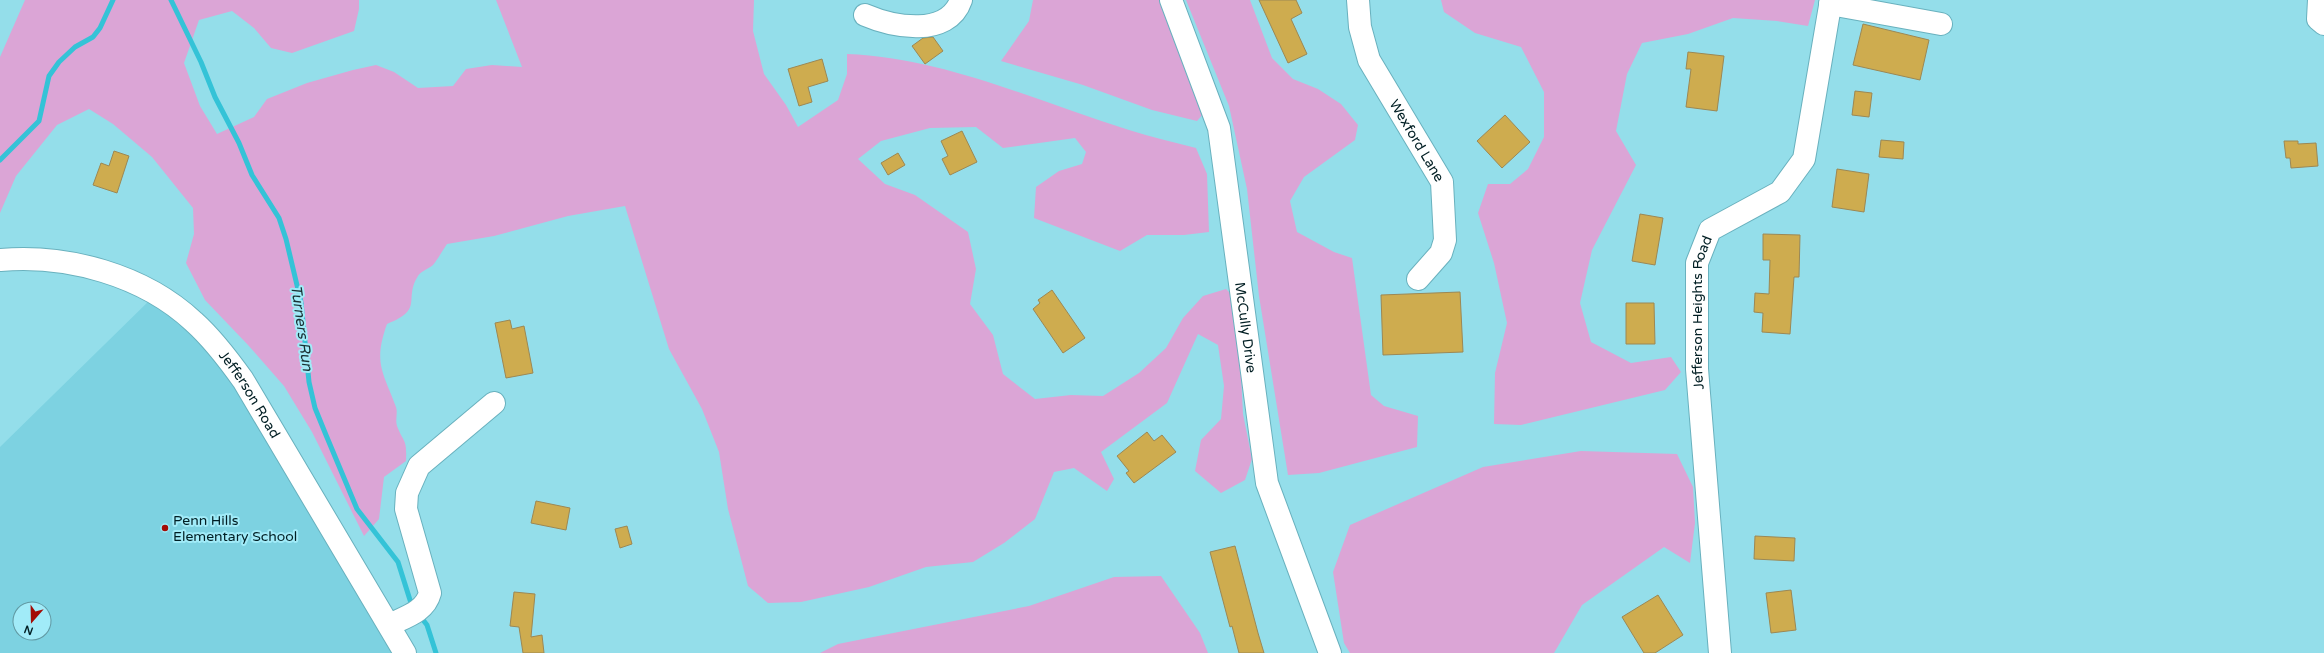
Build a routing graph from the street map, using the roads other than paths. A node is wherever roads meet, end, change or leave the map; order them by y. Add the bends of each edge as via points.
1 (961, 0) edge
2 (1171, 0) edge
3 (1358, 0) edge
4 (2319, 0) edge
5 (1831, 2) edge
6 (865, 15) dead end
7 (1941, 24) dead end
8 (2324, 24) edge
9 (0, 260) edge
10 (1418, 279) dead end
11 (494, 403) dead end
12 (389, 625) junction
13 (405, 653) edge
14 (1330, 653) edge
15 (1720, 653) edge

1 - 6 street via 952,14 938,22 922,26 885,24
2 - 14 street, McCully Drive via 1219,128 1268,483
3 - 10 street, Wexford Lane via 1360,27 1369,60 1442,182 1445,240 1441,253
4 - 8 street via 2318,19
5 - 7 street
5 - 15 street, Jefferson Heights Road via 1804,159 1780,192 1710,230 1697,263 1697,369
9 - 12 street, Jefferson Road via 43,259 90,267 155,295 193,321 227,358 243,380
11 - 12 street via 419,466 407,492 406,509 430,593 423,608
12 - 13 street, Jefferson Road

